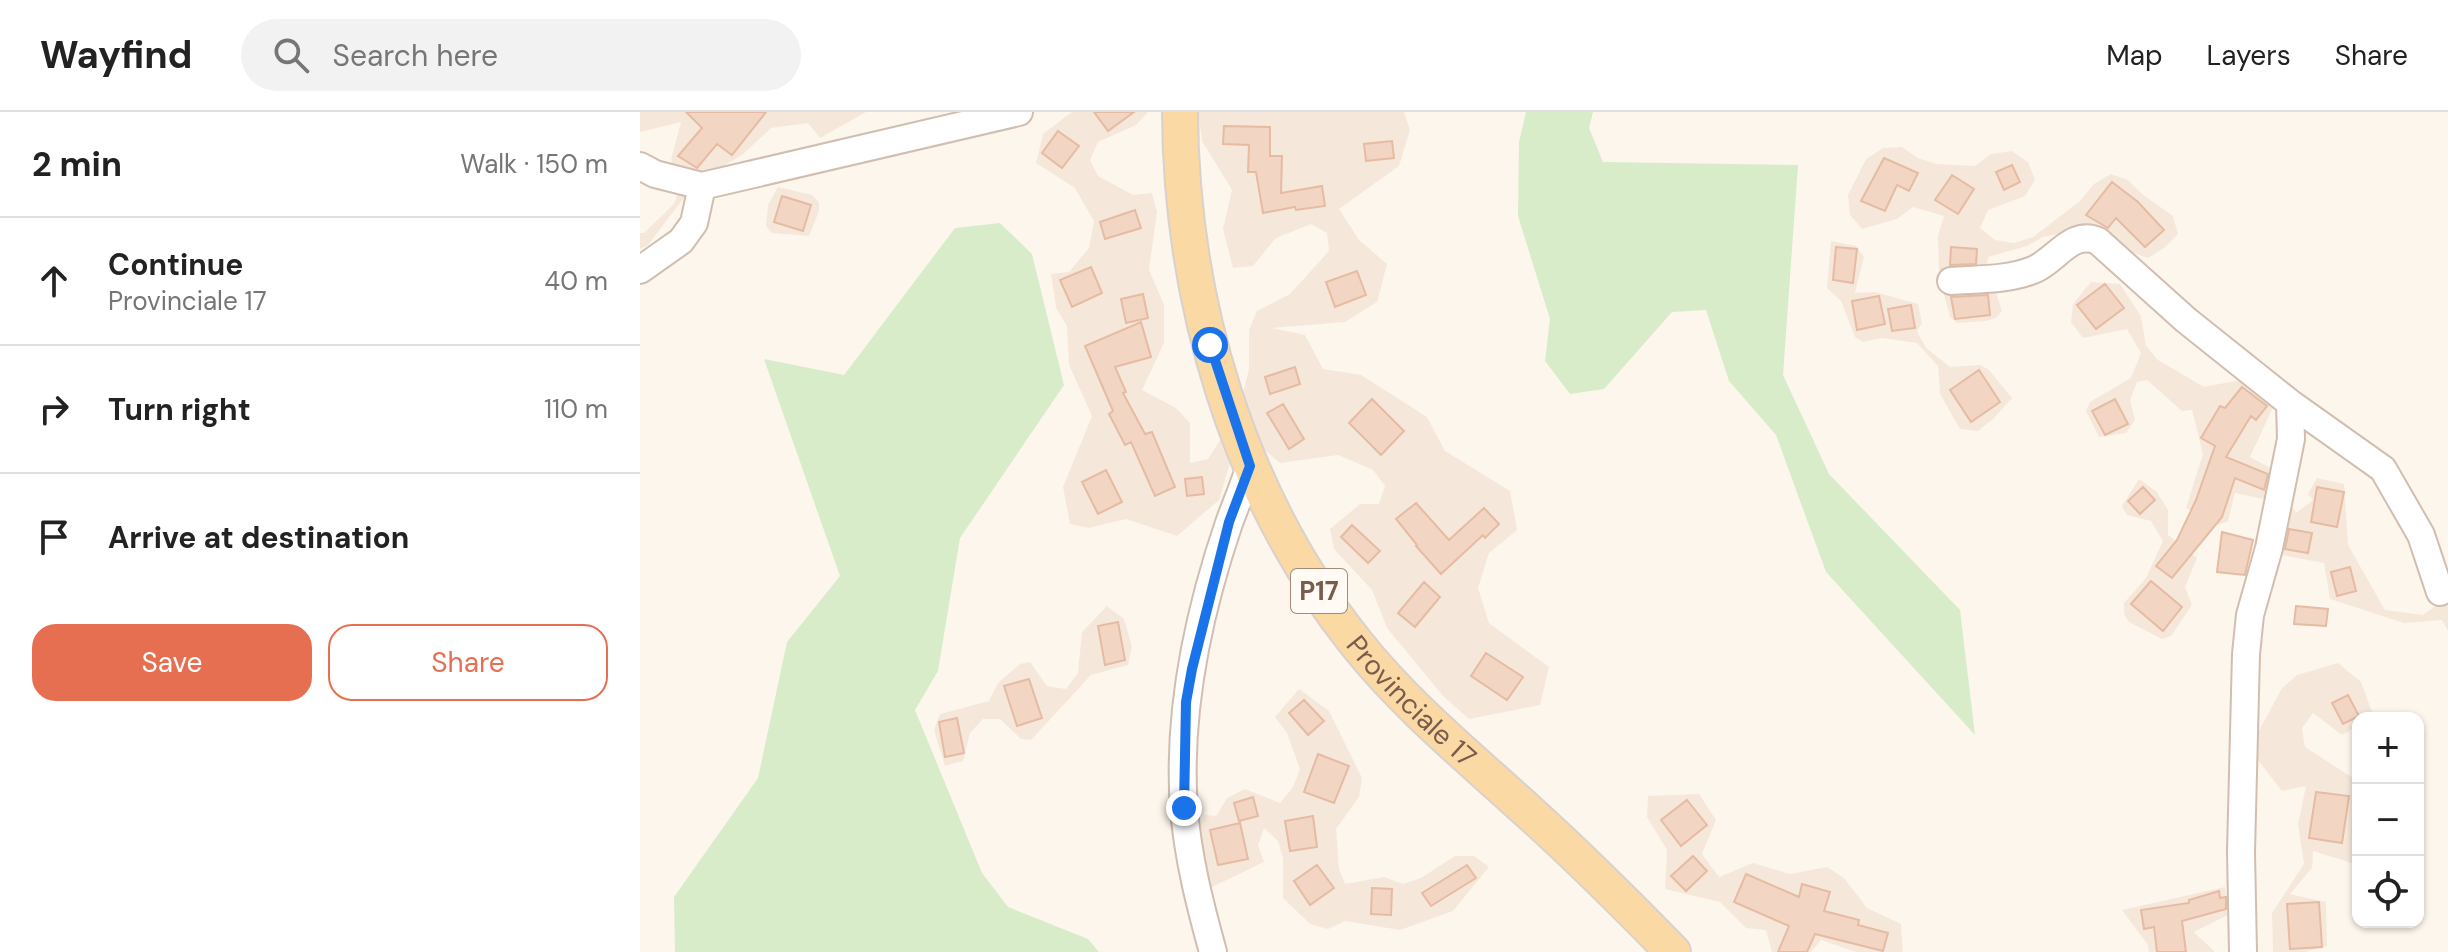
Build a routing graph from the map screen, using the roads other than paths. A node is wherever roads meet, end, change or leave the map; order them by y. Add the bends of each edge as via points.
1 (1019, 112) edge
2 (1180, 112) edge
3 (640, 166) edge
4 (702, 186) junction
5 (640, 270) edge
6 (1951, 281) dead end
7 (2290, 403) junction
8 (1250, 466) junction
9 (2440, 592) dead end
10 (1213, 952) edge
11 (1673, 952) edge
12 (2243, 952) edge

1 - 4 street
2 - 8 main road, Provinciale 17 / P17 via 1180,161 1198,300
3 - 4 street
4 - 5 street via 694,223 681,241
6 - 7 street via 2036,269 2073,240 2089,237
7 - 9 street via 2383,469 2421,535
7 - 12 street via 2291,439 2250,615 2246,654
8 - 10 street via 1212,583 1186,702 1188,847
8 - 11 main road, Provinciale 17 / P17 via 1306,572 1356,644 1454,746

